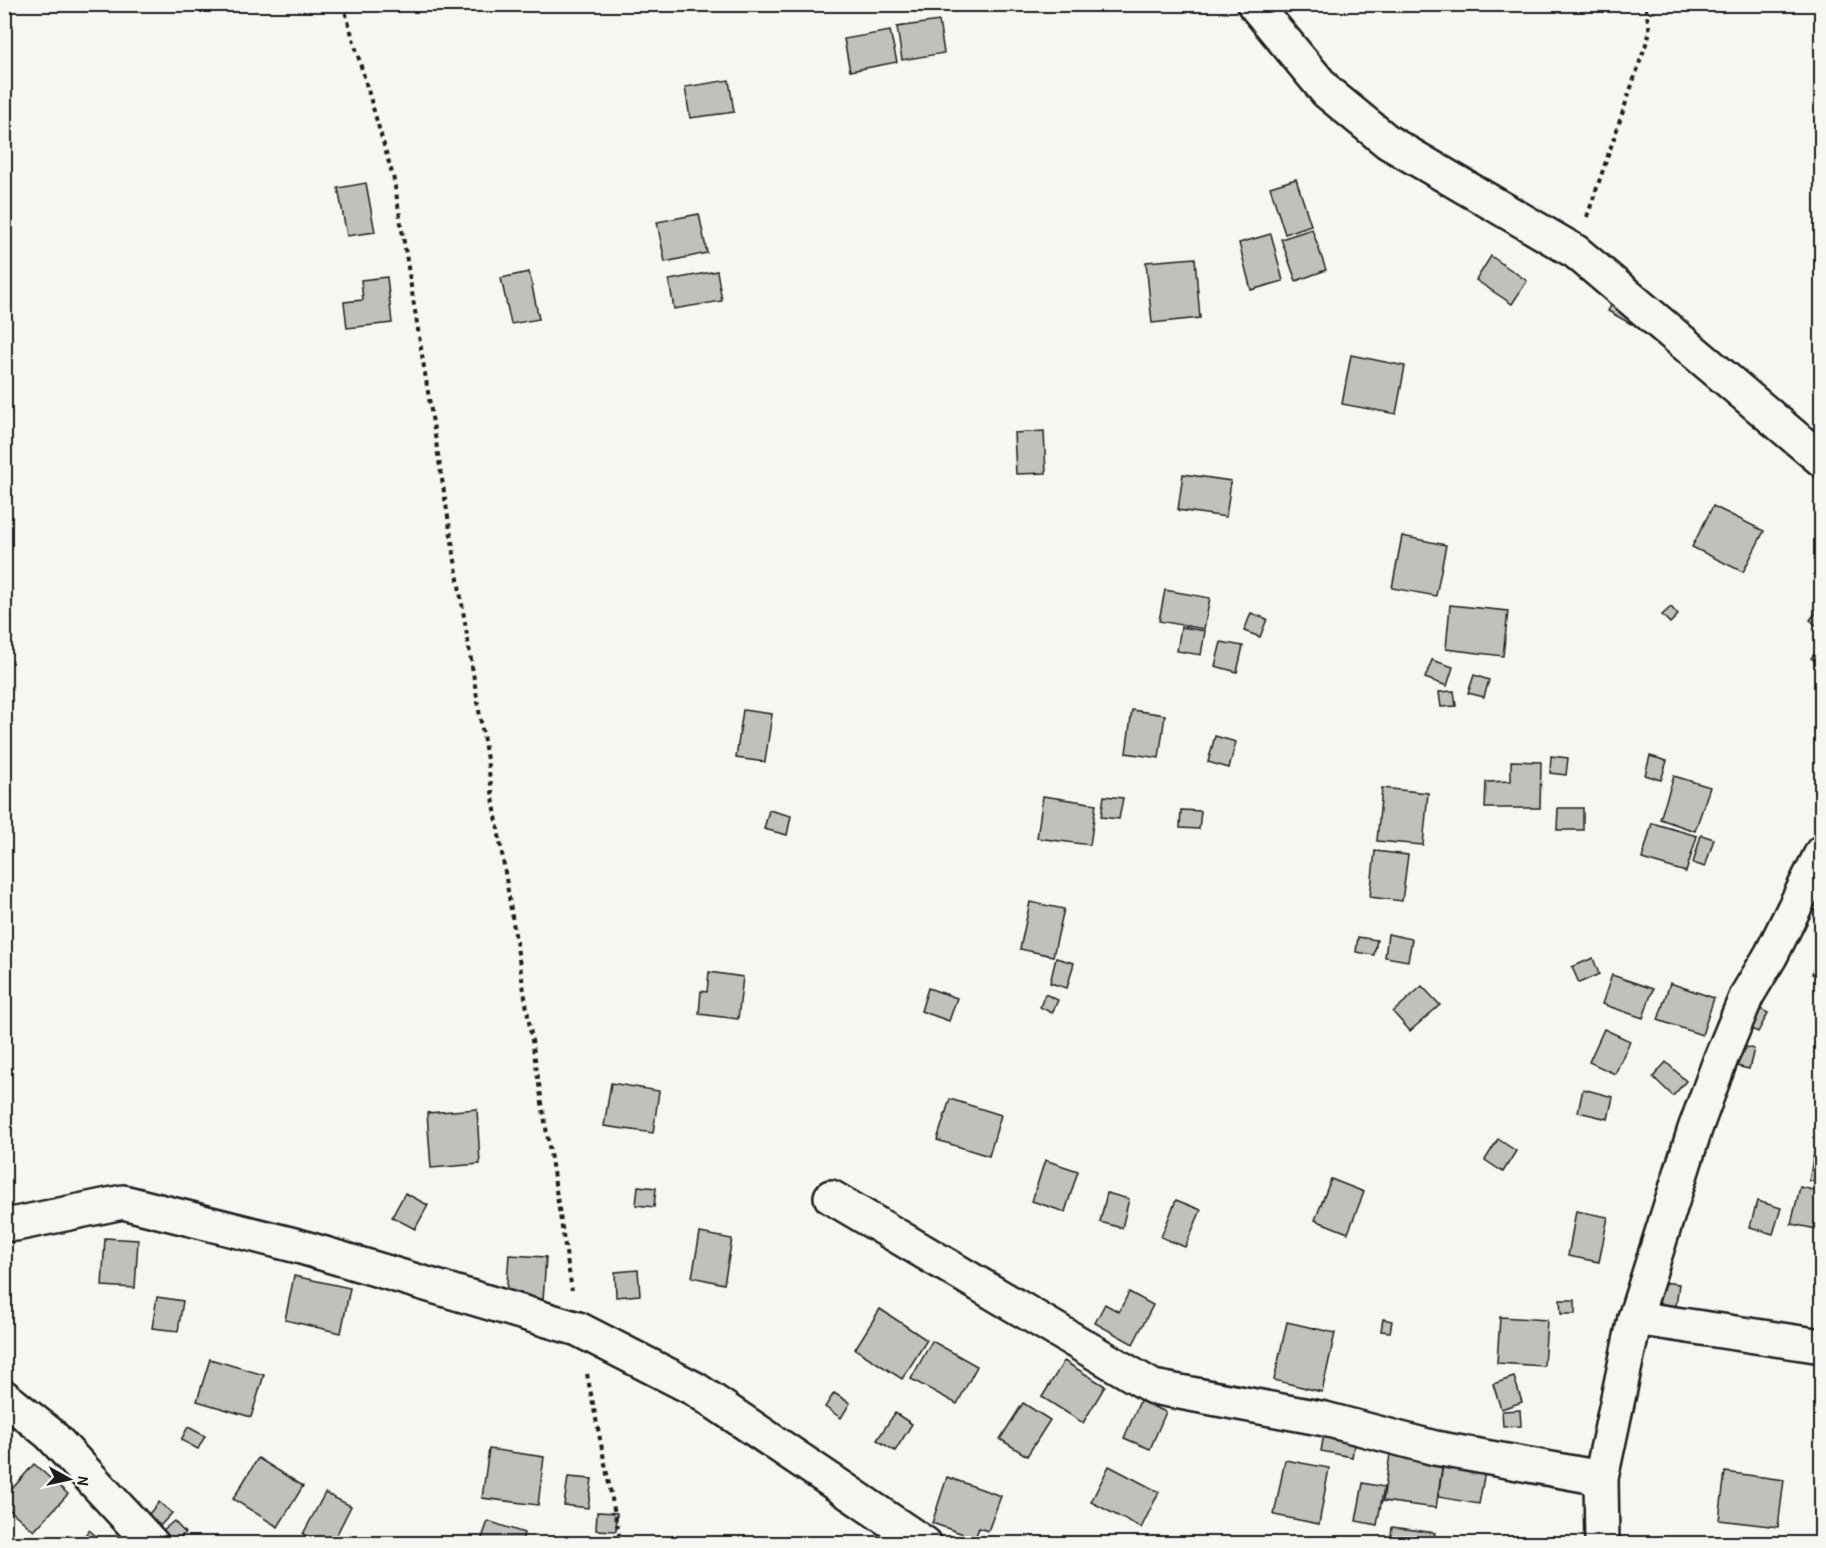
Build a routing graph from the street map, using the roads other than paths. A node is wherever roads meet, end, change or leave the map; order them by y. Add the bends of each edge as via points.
1 (1254, 4) edge
2 (1821, 460) edge
3 (1821, 852) edge
4 (831, 1197) dead end
5 (4, 1224) edge
6 (1635, 1318) junction
7 (1821, 1346) edge
8 (4, 1397) edge
9 (1601, 1478) junction
10 (152, 1544) edge
11 (925, 1544) edge
12 (1602, 1544) edge

1 - 2 street via 1327,92 1388,142 1576,252
3 - 6 street via 1771,955 1746,995 1695,1129
4 - 9 street via 1153,1387 1325,1419 1435,1448
5 - 11 street via 123,1202 297,1246 578,1329 695,1389
6 - 7 street
6 - 9 street
8 - 10 street via 50,1434
9 - 12 street

